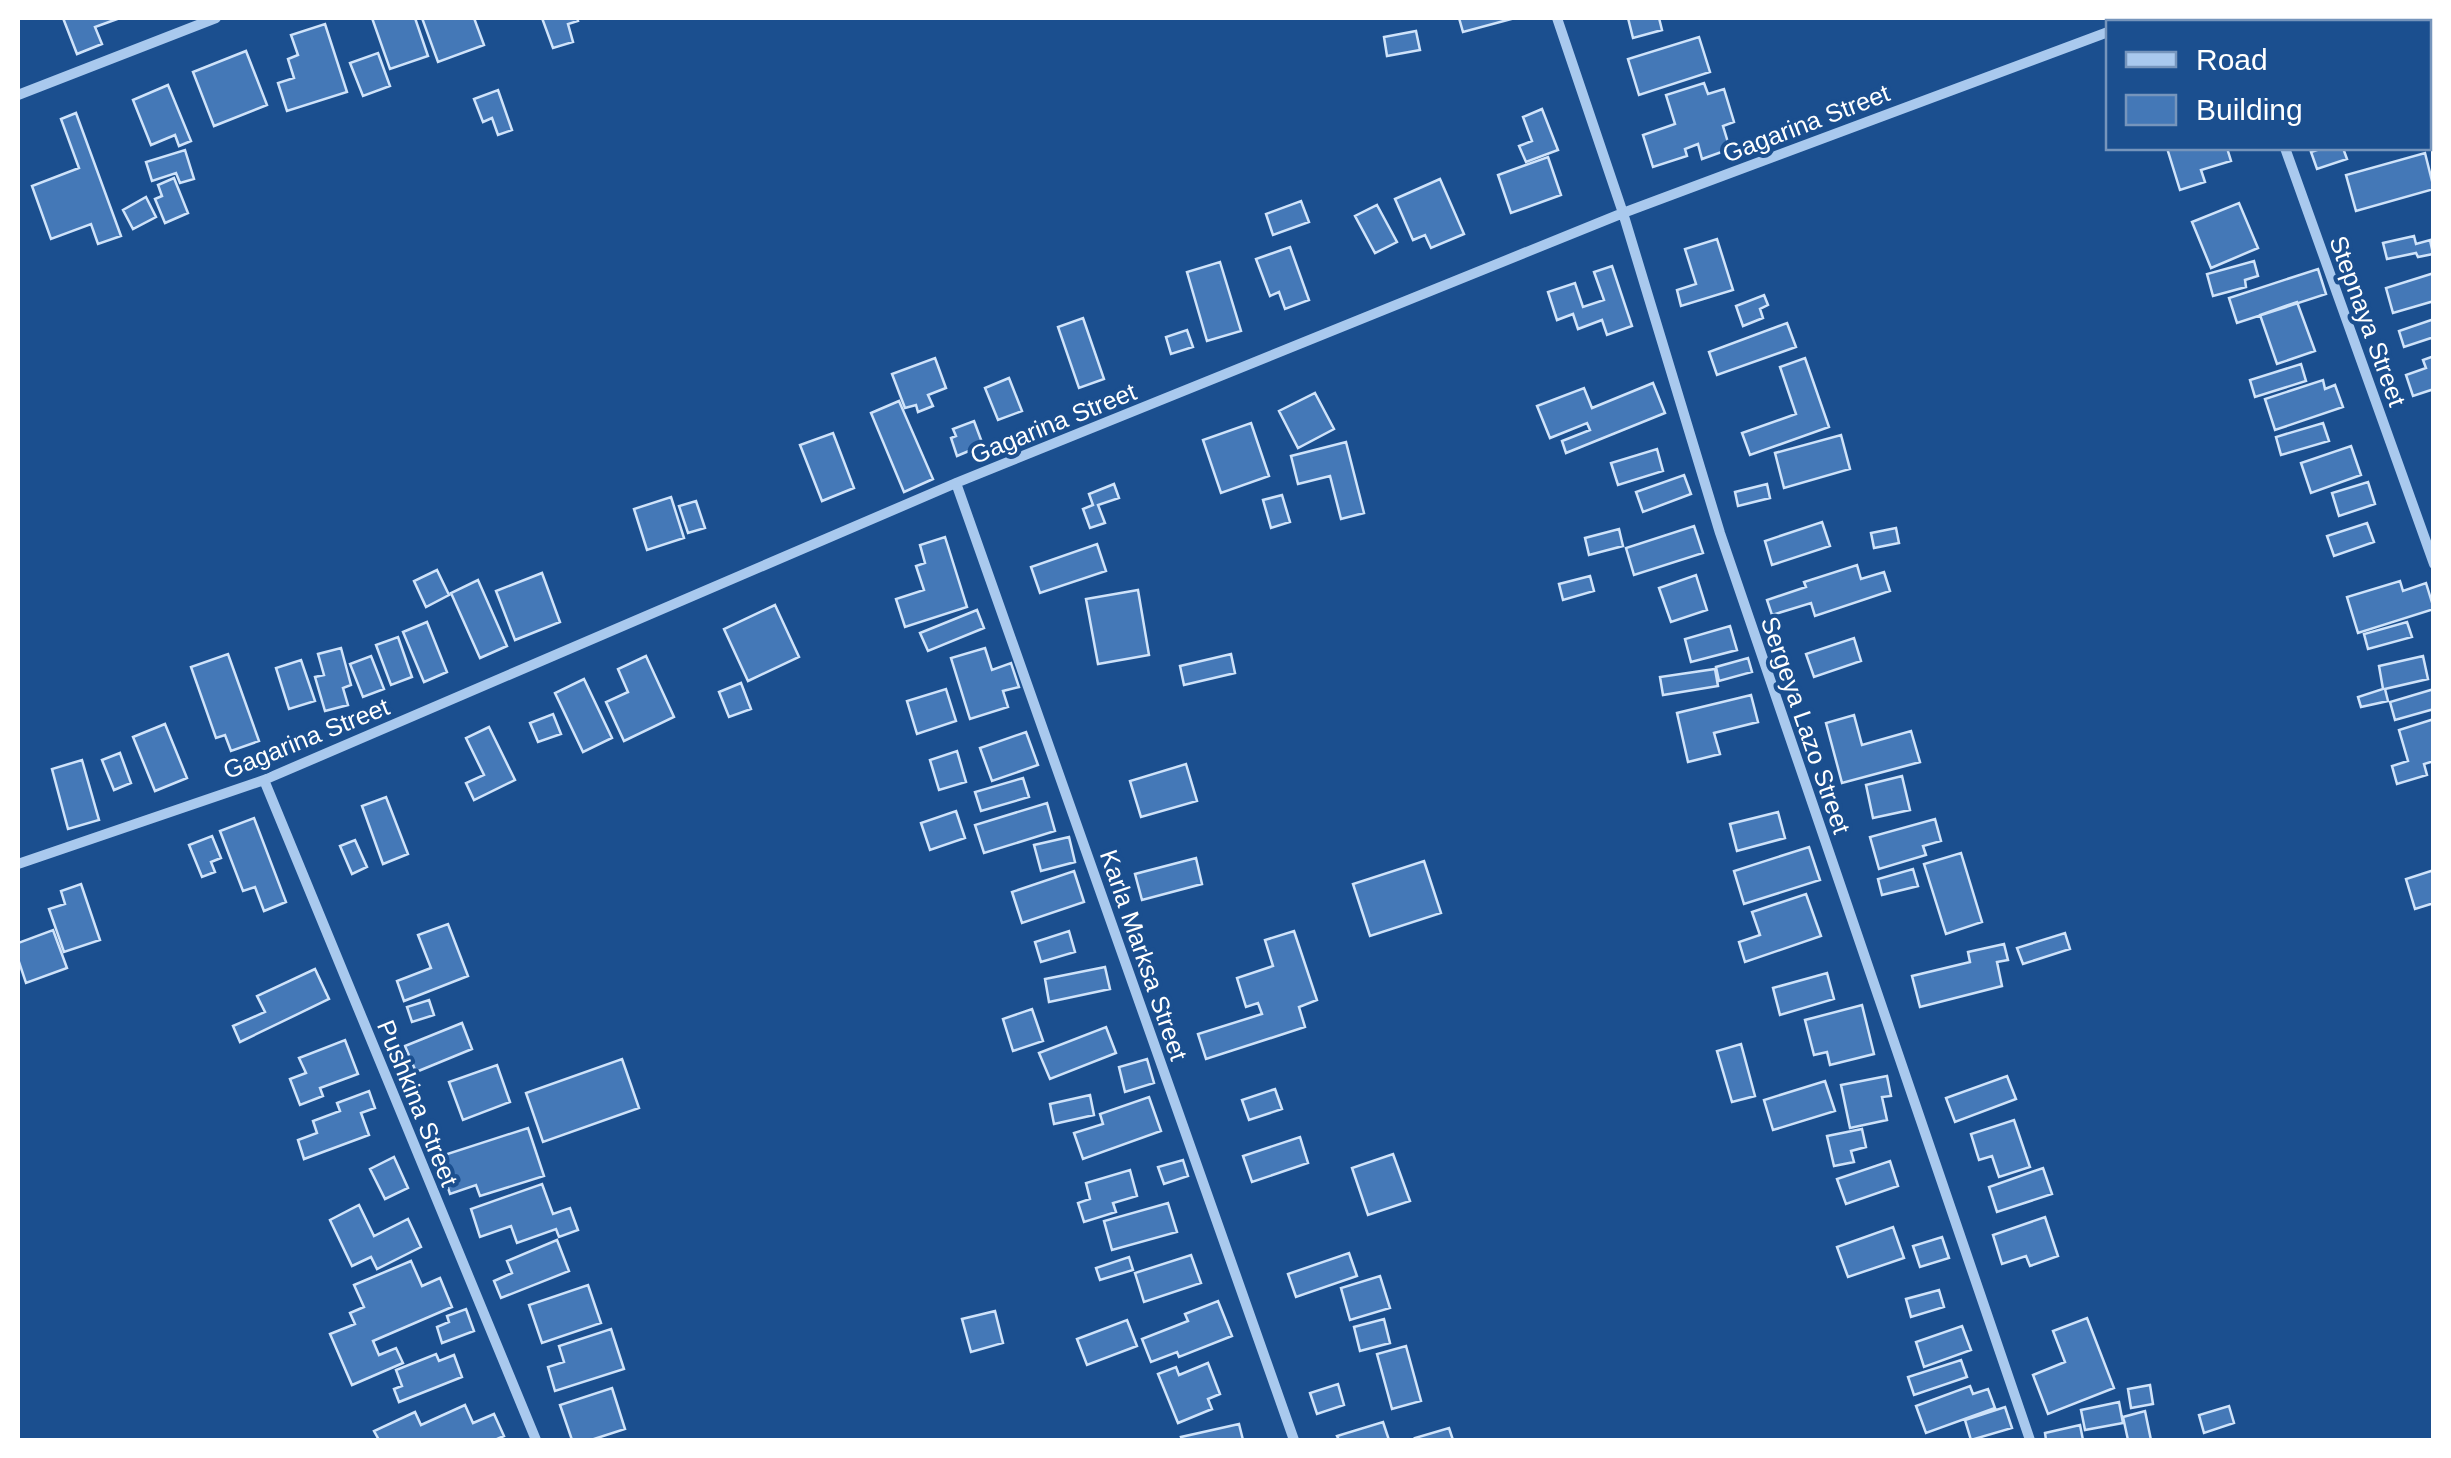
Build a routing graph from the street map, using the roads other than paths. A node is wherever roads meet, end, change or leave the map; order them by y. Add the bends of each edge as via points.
1 (216, 18) edge
2 (1558, 18) edge
3 (2106, 33) edge
4 (18, 95) edge
5 (2286, 150) edge
6 (1623, 213) junction
7 (956, 483) junction
8 (2434, 564) edge
9 (264, 780) junction
10 (18, 864) edge
11 (536, 1440) edge
12 (1294, 1440) edge
13 (2030, 1440) edge

1 - 4 street
2 - 6 street, Sergeya Lazo Street
3 - 6 street, Gagarina Street
5 - 8 street, Stepnaya Street
6 - 7 street, Gagarina Street
6 - 13 street, Sergeya Lazo Street via 1720,533
7 - 9 street, Gagarina Street
7 - 12 street, Karla Marksa Street
9 - 10 street, Gagarina Street
9 - 11 street, Pushkina Street

